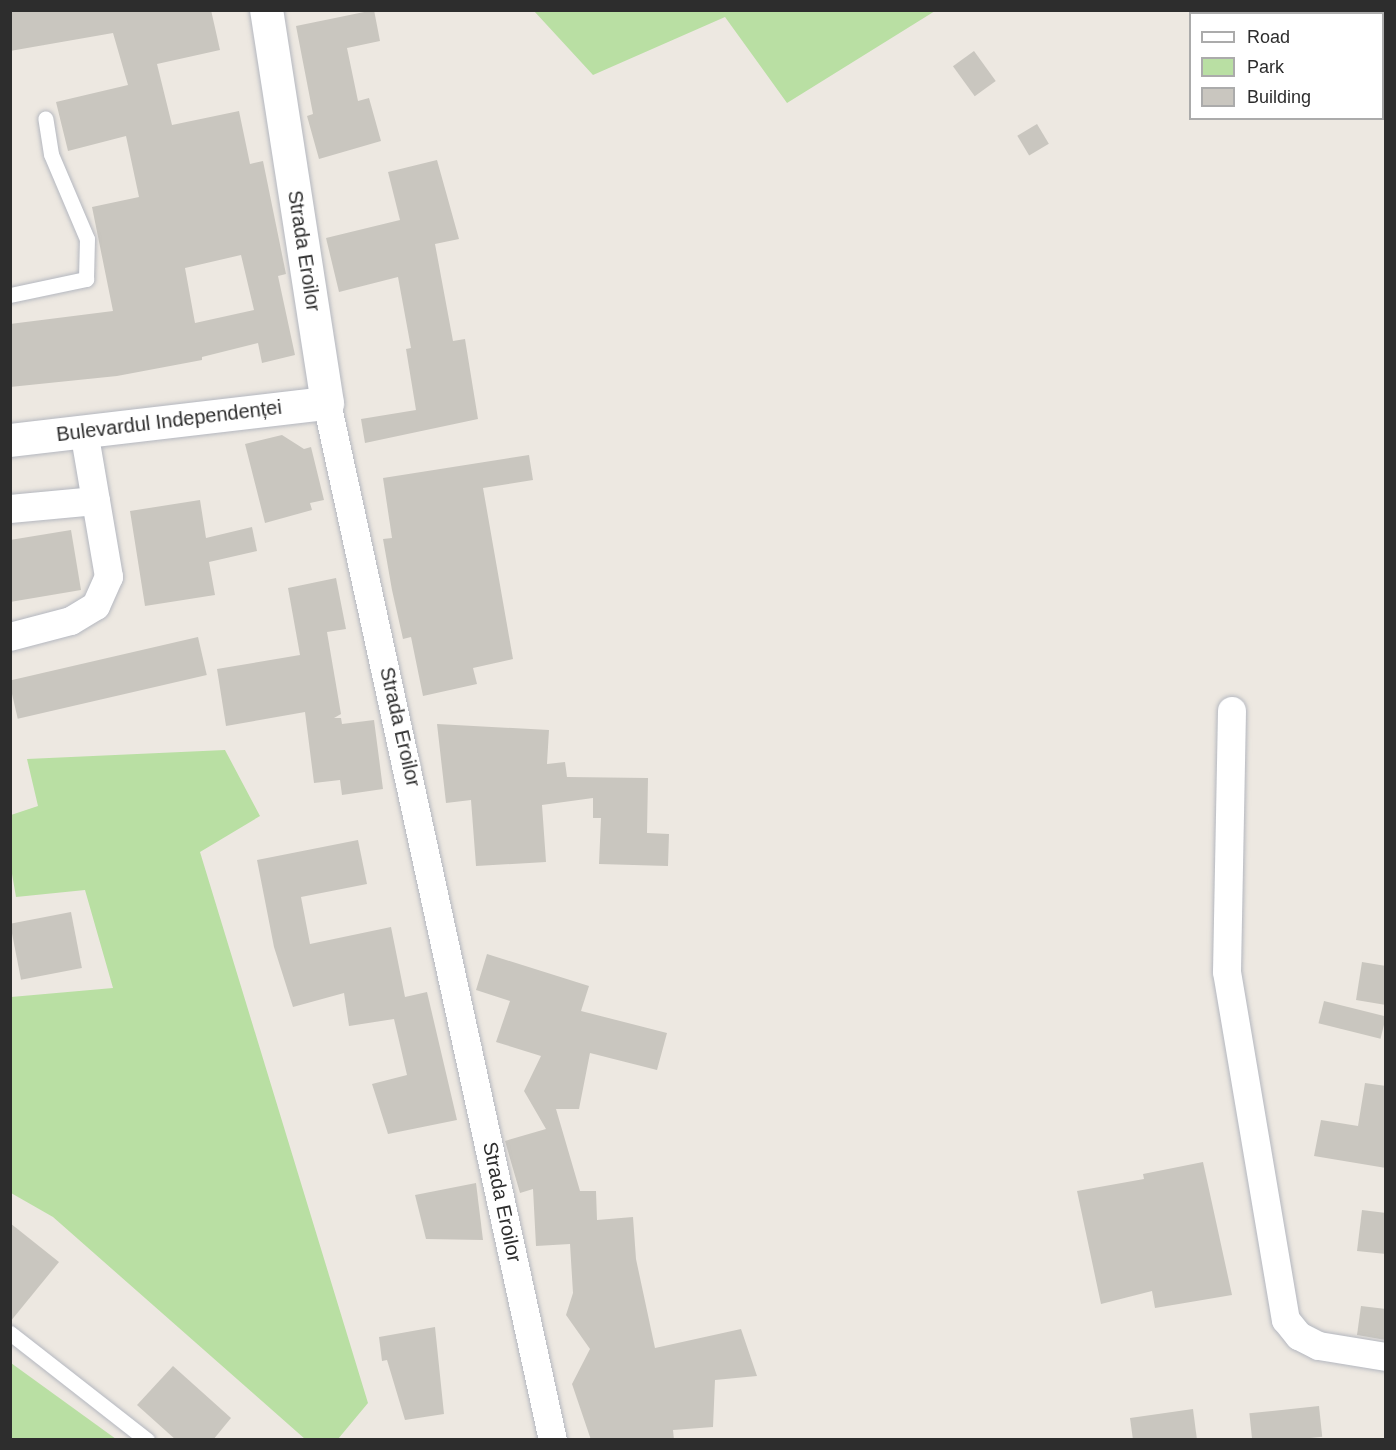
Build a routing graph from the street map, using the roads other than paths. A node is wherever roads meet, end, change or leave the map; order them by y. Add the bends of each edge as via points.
1 (266, 10) edge
2 (45, 118) dead end
3 (10, 295) edge
4 (327, 403) junction
5 (84, 431) junction
6 (10, 440) edge
7 (96, 501) junction
8 (10, 509) edge
9 (10, 637) edge
10 (1232, 711) dead end
11 (10, 1333) edge
12 (1386, 1357) edge
13 (147, 1440) edge
14 (553, 1440) edge

1 - 4 street, Strada Eroilor
2 - 3 lane via 51,154 87,239 86,279
4 - 5 street, Bulevardul Independenței
4 - 14 street, Strada Eroilor
5 - 6 street, Bulevardul Independenței
5 - 7 street
7 - 8 street
7 - 9 street via 110,577 96,606 71,621
10 - 12 street via 1227,972 1286,1320 1299,1336 1319,1346
11 - 13 lane

